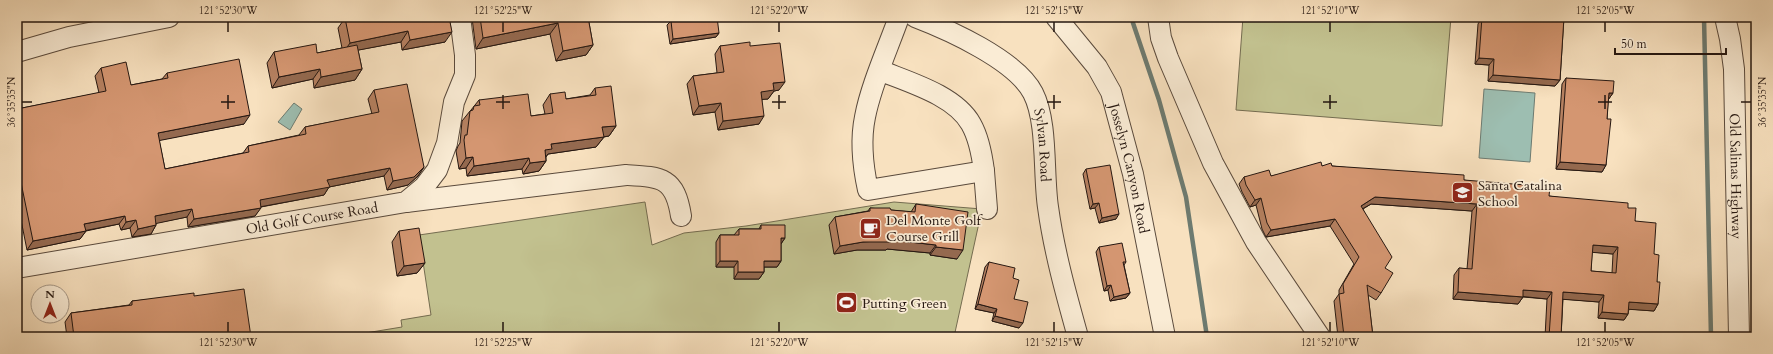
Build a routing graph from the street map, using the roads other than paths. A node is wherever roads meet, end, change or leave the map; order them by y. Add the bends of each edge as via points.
1 (169, 17) edge
2 (460, 17) edge
3 (899, 17) edge
4 (915, 17) edge
5 (1056, 17) edge
6 (1158, 17) edge
7 (1725, 17) edge
8 (17, 52) edge
9 (880, 70) junction
10 (984, 171) junction
11 (406, 202) junction
12 (987, 209) dead end
13 (680, 216) dead end
14 (17, 268) edge
15 (1078, 337) edge
16 (1164, 337) edge
17 (1320, 337) edge
18 (1739, 337) edge

1 - 8 street via 69,37
2 - 11 street, Old Golf Course Road via 465,75 454,102 447,143 437,170 424,188
3 - 9 street
4 - 15 street, Sylvan Road via 957,35 1000,60 1020,75 1033,94 1042,128 1046,192 1055,251
5 - 16 street, Josselyn Canyon Road via 1096,67 1111,92 1133,174
6 - 17 street via 1161,38 1168,58 1213,163 1256,242
7 - 18 street, Old Salinas Highway via 1734,69
9 - 10 street via 930,91 961,111 971,122 977,136
9 - 10 street via 865,117 863,145 868,190
10 - 12 street
11 - 13 street via 626,175 654,177 667,184 676,195
11 - 14 street, Old Golf Course Road

